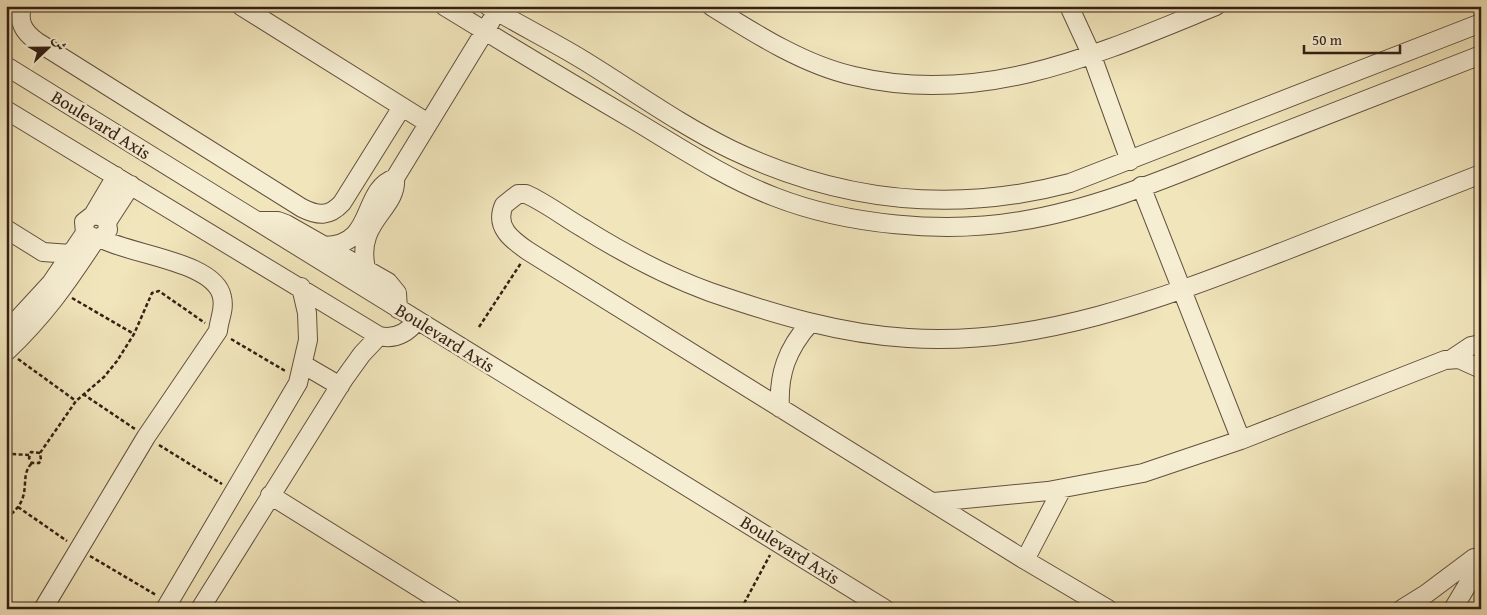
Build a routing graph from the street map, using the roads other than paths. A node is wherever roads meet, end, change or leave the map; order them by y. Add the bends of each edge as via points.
1 (22, 6) edge
2 (241, 6) edge
3 (444, 6) edge
4 (711, 6) edge
5 (1070, 6) edge
6 (1216, 6) edge
7 (492, 9) edge
8 (1481, 24) edge
9 (485, 31) junction
10 (1481, 55) edge
11 (1092, 56) junction
12 (6, 66) edge
13 (402, 107) junction
14 (6, 110) edge
15 (428, 123) junction
16 (1221, 126) junction
17 (1232, 152) junction
18 (1130, 161) junction
19 (1481, 174) edge
20 (123, 180) junction
21 (1141, 186) junction
22 (378, 205) junction
23 (256, 222) junction
24 (6, 229) edge
25 (98, 229) junction
26 (325, 246) junction
27 (43, 252) junction
28 (71, 254) junction
29 (366, 269) junction
30 (59, 283) junction
31 (301, 288) junction
32 (1183, 291) junction
33 (398, 309) junction
34 (36, 312) junction
35 (417, 321) junction
36 (810, 323) junction
37 (6, 332) edge
38 (379, 336) junction
39 (1481, 344) edge
40 (7, 352) edge
41 (1453, 358) junction
42 (1481, 369) edge
43 (302, 372) junction
44 (340, 386) junction
45 (780, 408) junction
46 (1241, 440) junction
47 (1062, 489) junction
48 (270, 495) junction
49 (934, 502) junction
50 (1025, 560) junction
51 (1481, 561) edge
52 (166, 606) edge
53 (43, 609) edge
54 (200, 609) edge
55 (454, 609) edge
56 (885, 609) edge
57 (1108, 609) edge
58 (1402, 609) edge
59 (1453, 609) edge

1 - 13 street via 22,26 36,41 302,208 317,214 331,213 342,203
2 - 13 street
3 - 9 street
4 - 11 street via 766,40 810,60 853,76 903,84 956,86 1007,80
5 - 11 street
6 - 11 street
7 - 9 street
7 - 18 street via 731,149 832,187 904,199 976,200 1052,188
8 - 16 street
9 - 15 street
9 - 21 street via 726,175 777,198 827,212 901,224 977,226 1056,214
10 - 17 street
11 - 18 street
12 - 23 street, Boulevard Axis
13 - 15 street
14 - 20 street
15 - 22 street via 395,178 393,193
16 - 17 street
16 - 18 street
17 - 21 street
19 - 32 street
20 - 25 street
20 - 31 street
21 - 32 street
22 - 26 street via 354,236 340,244
22 - 29 street via 364,242
23 - 26 street via 278,221
23 - 33 street, Boulevard Axis
24 - 27 street
25 - 28 street
25 - 30 street
25 - 53 street via 122,247 192,269 215,282 223,305 218,331 146,437
26 - 29 street
27 - 28 street
27 - 30 street
28 - 30 street
29 - 33 street via 395,289
30 - 34 street
31 - 38 street
31 - 43 street via 308,326
32 - 36 street via 1078,321 976,338 909,338
32 - 46 street
33 - 35 street, Boulevard Axis
34 - 37 street
34 - 40 street
35 - 38 street via 395,337
35 - 56 street, Boulevard Axis
36 - 45 street via 797,337 784,362 779,389
36 - 45 street via 675,277 622,251 526,194 518,194 504,205 501,220 507,234 528,251
38 - 44 street
39 - 41 street via 1471,346
41 - 42 street
41 - 46 street
43 - 44 street
43 - 52 street
44 - 48 street
45 - 49 street
46 - 47 street via 1143,473
47 - 49 street
47 - 50 street
48 - 54 street
48 - 55 street
49 - 50 street
50 - 57 street
51 - 58 street via 1474,558
51 - 59 street

